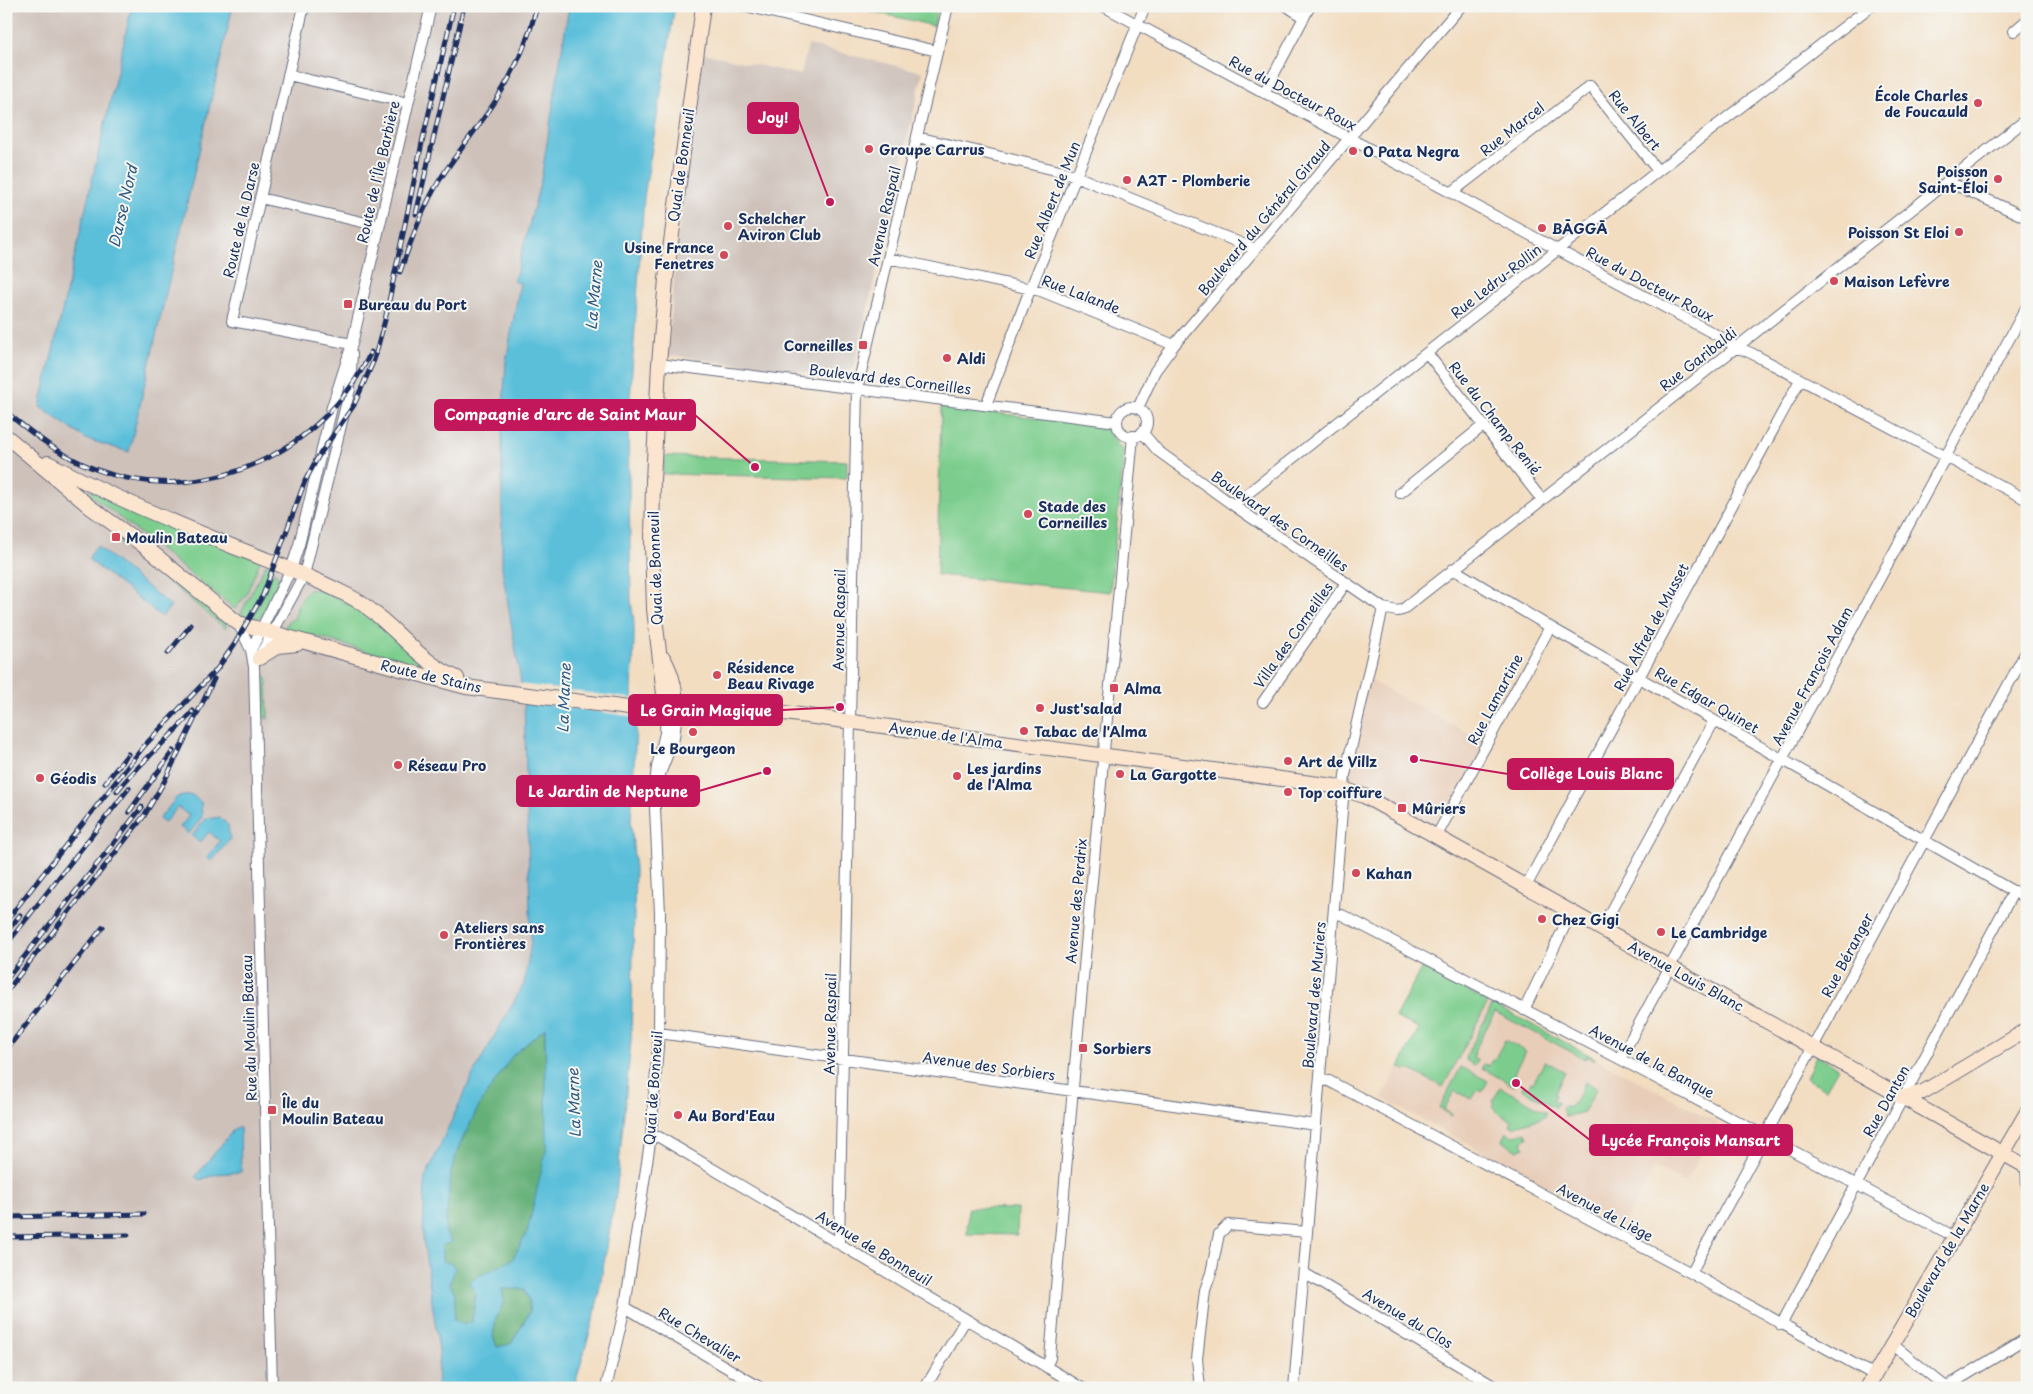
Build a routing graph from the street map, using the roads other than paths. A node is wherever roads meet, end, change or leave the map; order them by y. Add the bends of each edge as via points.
1 (304, 6) edge
2 (431, 6) edge
3 (703, 6) edge
4 (745, 6) edge
5 (948, 6) edge
6 (1103, 6) edge
7 (1145, 6) edge
8 (1287, 6) edge
9 (1310, 6) edge
10 (1461, 6) edge
11 (1871, 6) edge
12 (1304, 18) junction
13 (2027, 20) edge
14 (1137, 25) junction
15 (2014, 31) dead end
16 (937, 51) junction
17 (288, 75) junction
18 (1590, 86) joint
19 (1264, 93) junction
20 (408, 103) junction
21 (2027, 119) edge
22 (917, 137) junction
23 (1350, 138) junction
24 (1658, 170) junction
25 (1076, 176) junction
26 (1947, 181) junction
27 (1451, 193) junction
28 (260, 198) junction
29 (2027, 218) edge
30 (379, 226) junction
31 (1255, 249) junction
32 (1557, 251) junction
33 (888, 258) junction
34 (1031, 290) junction
35 (2027, 306) edge
36 (352, 344) junction
37 (1174, 345) junction
38 (1736, 347) junction
39 (1427, 353) junction
40 (659, 364) junction
41 (1800, 380) junction
42 (858, 389) junction
43 (986, 405) junction
44 (1138, 408) junction
45 (1117, 422) junction
46 (1484, 425) junction
47 (1138, 434) junction
48 (6, 436) edge
49 (28, 453) junction
50 (1946, 457) junction
51 (1400, 493) dead end
52 (1542, 500) junction
53 (2027, 500) edge
54 (1233, 505) junction
55 (1453, 569) junction
56 (298, 572) junction
57 (1346, 583) junction
58 (1383, 608) junction
59 (238, 623) junction
60 (1550, 627) junction
61 (266, 632) junction
62 (304, 643) junction
63 (2027, 650) edge
64 (255, 659) junction
65 (1639, 677) junction
66 (508, 692) junction
67 (1263, 702) dead end
68 (671, 711) junction
69 (1714, 721) junction
70 (851, 722) junction
71 (1104, 756) junction
72 (1782, 759) junction
73 (1344, 789) junction
74 (1436, 837) junction
75 (1924, 840) junction
76 (1526, 888) junction
77 (2014, 891) junction
78 (2027, 899) edge
79 (1334, 913) junction
80 (1571, 913) junction
81 (1601, 929) junction
82 (1670, 967) junction
83 (1524, 1010) junction
84 (2027, 1030) edge
85 (659, 1033) junction
86 (1813, 1046) junction
87 (1620, 1059) junction
88 (843, 1060) junction
89 (1320, 1080) junction
90 (1072, 1091) junction
91 (1904, 1096) junction
92 (2027, 1112) edge
93 (1316, 1125) junction
94 (651, 1136) junction
95 (1763, 1136) junction
96 (2003, 1153) junction
97 (2026, 1166) edge
98 (1855, 1185) junction
99 (2027, 1187) edge
100 (1307, 1232) junction
101 (1955, 1238) junction
102 (839, 1244) junction
103 (1304, 1273) junction
104 (1691, 1273) junction
105 (625, 1307) junction
106 (966, 1319) junction
107 (1781, 1324) junction
108 (2027, 1338) edge
109 (1892, 1344) junction
110 (1046, 1367) junction
111 (1874, 1375) junction
112 (1946, 1387) edge
113 (272, 1388) edge
114 (606, 1388) edge
115 (761, 1388) edge
116 (926, 1388) edge
117 (1082, 1388) edge
118 (1200, 1388) edge
119 (1294, 1388) edge
120 (1497, 1388) edge
121 (1867, 1388) edge

1 - 17 street, Route de la Darse
2 - 20 street, Route de l'Île Barbière
3 - 40 main road, Quai de Bonneuil via 672,226
4 - 16 street
5 - 16 street, Avenue Raspail
6 - 14 street, Rue du Docteur Roux
7 - 14 street, Rue Albert de Mun
8 - 12 street
9 - 12 street
10 - 23 street, Boulevard du Général Giraud
11 - 24 street, Rue Ledru-Rollin
12 - 19 street
13 - 15 street
14 - 19 street, Rue du Docteur Roux
14 - 25 street, Rue Albert de Mun
16 - 22 street, Avenue Raspail
17 - 20 street
17 - 28 street, Route de la Darse
18 - 24 street, Rue Albert
18 - 27 street, Rue Marcel
19 - 23 street, Rue du Docteur Roux
20 - 30 street, Route de l'Île Barbière
21 - 26 street, Rue Garibaldi
22 - 25 street
22 - 33 street, Avenue Raspail
23 - 27 street, Rue du Docteur Roux
23 - 31 street, Boulevard du Général Giraud
24 - 32 street, Rue Ledru-Rollin
25 - 31 street
25 - 34 street, Rue Albert de Mun
26 - 29 street
26 - 38 street, Rue Garibaldi
27 - 32 street, Rue du Docteur Roux
28 - 30 street
28 - 36 street, Route de la Darse via 232,321
30 - 36 street, Route de l'Île Barbière
31 - 37 street, Boulevard du Général Giraud
32 - 38 street, Rue du Docteur Roux
32 - 39 street, Rue Ledru-Rollin
33 - 34 street, Rue Lalande
33 - 42 street, Avenue Raspail
34 - 37 street, Rue Lalande via 1041,291
34 - 43 street, Rue Albert de Mun
35 - 50 street, Avenue François Adam
36 - 56 street, Route de l'Île Barbière via 350,389
37 - 44 street, Boulevard du Général Giraud via 1155,371
38 - 41 street, Rue du Docteur Roux
38 - 52 street, Rue Garibaldi
39 - 46 street, Rue du Champ Renié
39 - 54 street, Rue Ledru-Rollin
40 - 42 street, Boulevard des Corneilles
40 - 68 main road, Quai de Bonneuil via 652,544 655,623
41 - 50 street, Rue du Docteur Roux
41 - 65 street, Rue Alfred de Musset
42 - 43 street, Boulevard des Corneilles
42 - 70 street, Avenue Raspail
43 - 45 street, Boulevard des Corneilles
44 - 45 street via 1124,409
44 - 47 street via 1142,410 1147,424
45 - 47 street via 1124,434
46 - 51 street
46 - 52 street, Rue du Champ Renié
47 - 54 street, Boulevard des Corneilles
47 - 71 street, Avenue des Perdrix
48 - 49 main road, Route de Stains
49 - 56 main road, Route de Stains via 182,526
49 - 59 main road, Route de Stains via 90,507 143,544
50 - 53 street, Rue du Docteur Roux
50 - 72 street, Avenue François Adam
52 - 55 street, Rue Garibaldi
54 - 57 street, Boulevard des Corneilles
55 - 58 street, Rue Garibaldi via 1402,610
55 - 60 street, Rue Edgar Quinet
56 - 61 street, Route de l'Île Barbière
56 - 66 main road, Route de Stains via 368,607 439,669 462,680
57 - 58 street, Boulevard des Corneilles
57 - 67 street, Villa des Corneilles
58 - 73 street, Boulevard des Muriers
59 - 61 main road, Route de Stains
59 - 64 street
60 - 65 street, Rue Edgar Quinet
60 - 74 street, Rue Lamartine
61 - 62 main road, Route de Stains
61 - 64 street, Route de l'Île Barbière
62 - 64 main road via 278,646
62 - 66 main road, Route de Stains via 466,687
63 - 75 street, Rue Béranger
64 - 113 street, Rue du Moulin Bateau
65 - 69 street, Rue Edgar Quinet
65 - 76 street, Rue Alfred de Musset
66 - 68 main road, Avenue de l'Alma
68 - 70 main road, Avenue de l'Alma via 762,710
68 - 85 street, Quai de Bonneuil via 656,766 655,784 660,913
69 - 72 street, Rue Edgar Quinet
69 - 81 street
70 - 71 main road, Avenue de l'Alma
70 - 88 street, Avenue Raspail
71 - 73 main road, Avenue de l'Alma
71 - 90 street, Avenue des Perdrix
72 - 75 street, Rue Edgar Quinet
72 - 82 street, Avenue François Adam
73 - 74 main road, Avenue Louis Blanc via 1370,799
73 - 79 street, Boulevard des Muriers
74 - 76 main road, Avenue Louis Blanc
75 - 77 street, Rue Edgar Quinet
75 - 86 street, Rue Béranger
76 - 80 main road, Avenue Louis Blanc
77 - 78 street, Rue Edgar Quinet
77 - 91 street, Rue Danton
79 - 83 street, Avenue de la Banque
79 - 89 street, Boulevard des Muriers
80 - 81 main road, Avenue Louis Blanc
80 - 83 street
81 - 82 main road, Avenue Louis Blanc
82 - 86 main road, Avenue Louis Blanc
82 - 87 street, Avenue François Adam
83 - 87 street, Avenue de la Banque
84 - 91 main road via 1923,1092
85 - 88 street, Avenue des Sorbiers
85 - 94 street, Quai de Bonneuil
86 - 91 main road, Avenue Louis Blanc
86 - 95 street, Rue Béranger
87 - 95 street, Avenue de la Banque
88 - 90 street, Avenue des Sorbiers
88 - 102 street, Avenue Raspail
89 - 93 street, Boulevard des Muriers
89 - 104 street, Avenue de Liège via 1329,1081 1354,1094
90 - 93 street, Avenue des Sorbiers
90 - 110 street, Avenue des Perdrix via 1050,1358
91 - 96 main road, Avenue Louis Blanc
91 - 98 street, Rue Danton
92 - 96 main road, Boulevard de la Marne
93 - 100 street, Boulevard des Muriers
94 - 102 street, Avenue de Bonneuil via 659,1137
94 - 105 street, Quai de Bonneuil
95 - 98 street, Avenue de la Banque
95 - 104 street, Rue Béranger
96 - 97 main road, Avenue Louis Blanc
96 - 101 main road, Boulevard de la Marne
97 - 99 street
98 - 101 street, Avenue de la Banque
98 - 107 street, Rue Danton
100 - 103 street, Boulevard des Muriers
100 - 118 street via 1228,1225 1219,1234 1212,1273 1205,1290 1197,1359
101 - 109 main road, Boulevard de la Marne
102 - 106 street, Avenue de Bonneuil
103 - 119 street, Boulevard des Muriers
103 - 120 street, Avenue du Clos
104 - 107 street, Avenue de Liège
105 - 114 street, Quai de Bonneuil
105 - 115 street, Rue Chevalier
106 - 110 street, Avenue de Bonneuil
106 - 116 street
107 - 111 street, Avenue de Liège
108 - 112 street
109 - 111 main road, Boulevard de la Marne
109 - 112 street
110 - 117 street, Avenue de Bonneuil
111 - 121 main road, Boulevard de la Marne

